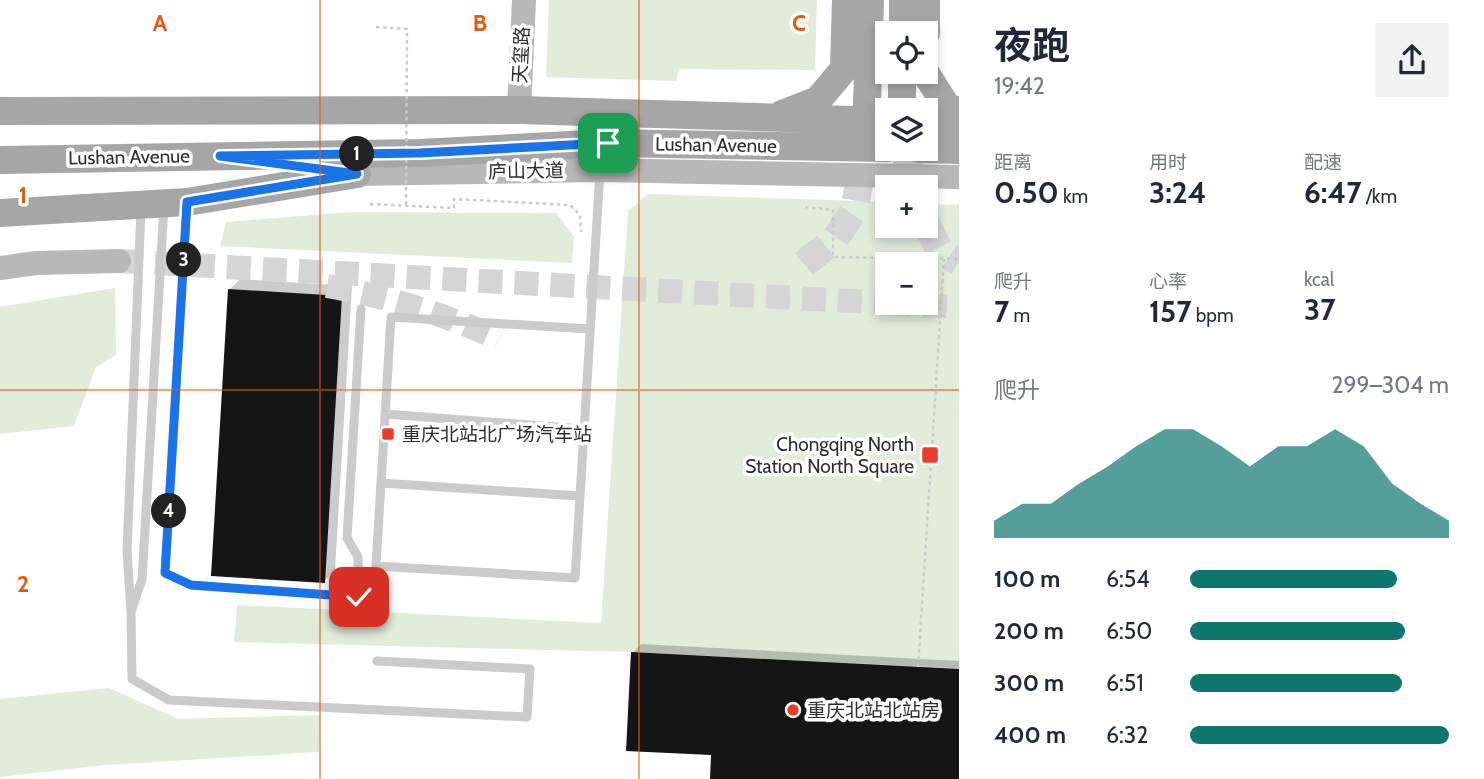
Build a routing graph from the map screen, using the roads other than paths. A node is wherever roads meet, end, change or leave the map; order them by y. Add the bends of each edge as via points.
1 (524, 0) edge
2 (846, 0) edge
3 (870, 0) edge
4 (903, 0) edge
5 (926, 0) edge
6 (903, 21) edge
7 (926, 21) edge
8 (933, 84) edge
9 (883, 98) edge
10 (519, 110) junction
11 (0, 111) edge
12 (875, 111) edge
13 (959, 111) edge
14 (773, 118) junction
15 (938, 122) edge
16 (959, 123) edge
17 (875, 148) edge
18 (938, 149) edge
19 (959, 150) edge
20 (220, 156) junction
21 (0, 160) edge
22 (600, 170) junction
23 (357, 174) junction
24 (959, 177) edge
25 (164, 204) junction
26 (0, 213) edge
27 (119, 261) tunnel mouth
28 (36, 263) junction
29 (0, 268) edge
30 (0, 274) edge
31 (361, 309) dead end
32 (590, 329) junction
33 (386, 414) junction
34 (584, 429) junction
35 (381, 483) junction
36 (580, 496) junction
37 (131, 612) junction
38 (377, 660) dead end

1 - 10 street, 天玺路
2 - 14 main road via 844,69 818,100
3 - 9 main road
4 - 6 main road
5 - 7 main road
8 - 13 main road via 947,107
10 - 11 main road, Lushan Avenue
10 - 14 main road, Lushan Avenue
12 - 14 main road, Lushan Avenue
15 - 16 main road
17 - 20 main road, Lushan Avenue via 608,143 420,153
18 - 19 main road
20 - 21 main road, Lushan Avenue
20 - 23 street, 庐山大道
22 - 23 street, 庐山大道
22 - 24 street, 庐山大道
22 - 32 lane
23 - 25 main road
25 - 26 main road
25 - 31 lane via 165,573 191,585 359,597 358,556 347,538
25 - 37 lane via 127,551
25 - 37 lane via 142,579
27 - 28 street
28 - 29 street
28 - 30 street
32 - 33 lane via 391,317
32 - 34 lane
33 - 34 lane
33 - 35 lane
34 - 36 lane
35 - 36 lane
35 - 36 lane via 376,566 390,567 575,578
37 - 38 lane via 132,679 169,701 527,717 530,669

